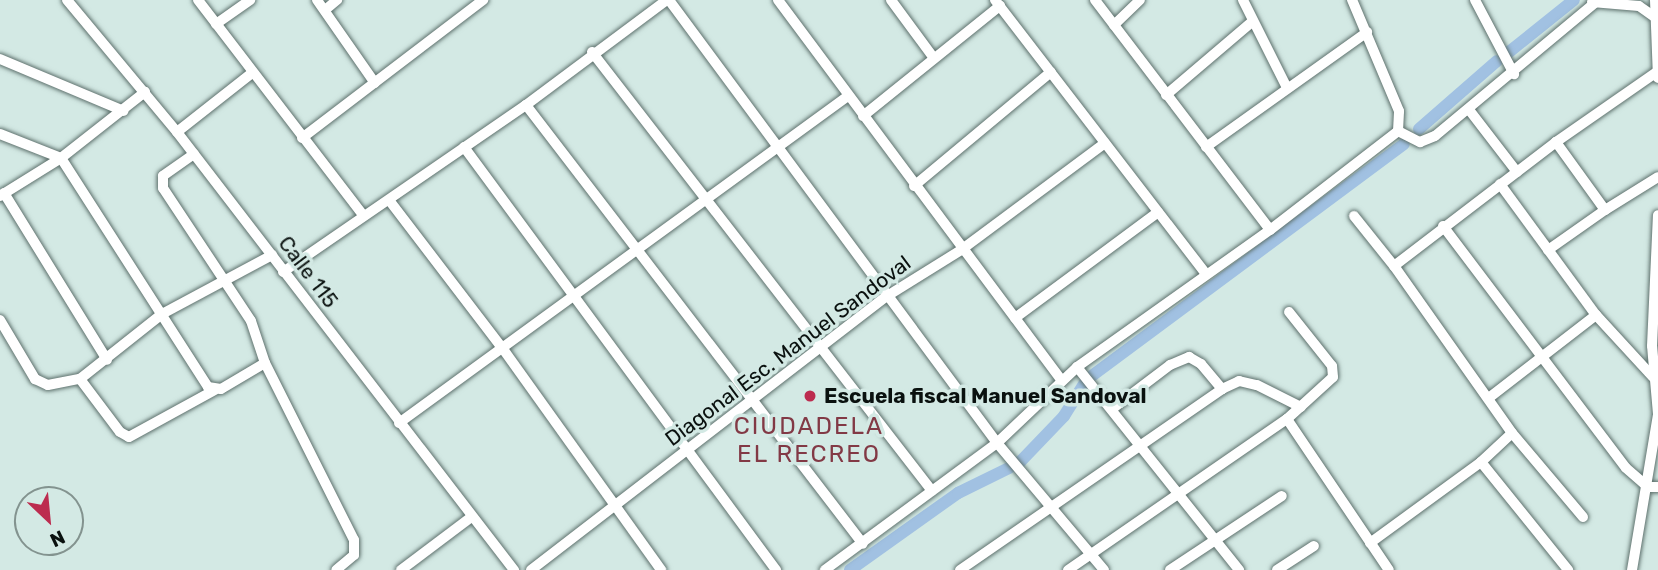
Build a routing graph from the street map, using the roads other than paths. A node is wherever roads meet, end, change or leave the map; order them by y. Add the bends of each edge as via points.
1 (198, 0) edge
2 (250, 0) edge
3 (317, 0) edge
4 (337, 0) edge
5 (483, 0) edge
6 (668, 0) edge
7 (778, 0) edge
8 (891, 0) edge
9 (1095, 0) edge
10 (1140, 0) edge
11 (1243, 0) edge
12 (1352, 0) edge
13 (1475, 0) edge
14 (1655, 0) edge
15 (75, 2) edge
16 (1594, 2) edge
17 (998, 3) edge
18 (325, 10) junction
19 (1656, 18) junction
20 (1253, 21) junction
21 (216, 24) junction
22 (1114, 25) junction
23 (1367, 32) junction
24 (592, 51) junction
25 (933, 57) junction
26 (0, 59) edge
27 (1658, 71) edge
28 (1051, 72) junction
29 (252, 73) junction
30 (1514, 74) junction
31 (1658, 78) edge
32 (375, 83) junction
33 (1287, 88) junction
34 (145, 92) junction
35 (1166, 95) junction
36 (848, 96) junction
37 (526, 105) junction
38 (124, 111) junction
39 (1469, 111) junction
40 (863, 116) junction
41 (177, 132) junction
42 (0, 134) edge
43 (1402, 134) junction
44 (302, 138) junction
45 (1556, 142) junction
46 (1105, 143) junction
47 (464, 147) junction
48 (1206, 147) junction
49 (776, 149) junction
50 (194, 154) junction
51 (61, 158) junction
52 (1517, 172) junction
53 (1658, 177) edge
54 (1500, 184) junction
55 (914, 186) junction
56 (2, 195) edge
57 (388, 200) junction
58 (706, 200) junction
59 (1605, 210) junction
60 (1158, 212) junction
61 (1658, 215) edge
62 (364, 216) junction
63 (1354, 216) dead end
64 (1443, 226) junction
65 (1270, 230) junction
66 (961, 250) junction
67 (1549, 250) junction
68 (637, 251) junction
69 (272, 255) junction
70 (1394, 266) junction
71 (284, 272) junction
72 (1206, 274) junction
73 (225, 281) junction
74 (887, 296) junction
75 (574, 298) junction
76 (1289, 312) dead end
77 (162, 314) junction
78 (1596, 315) junction
79 (1015, 318) junction
80 (0, 320) edge
81 (1655, 346) edge
82 (818, 348) junction
83 (503, 349) junction
84 (1543, 358) junction
85 (107, 360) junction
86 (265, 363) junction
87 (1077, 367) junction
88 (1653, 377) junction
89 (80, 379) junction
90 (1062, 381) junction
91 (1222, 389) junction
92 (215, 390) junction
93 (1490, 397) junction
94 (750, 401) junction
95 (1301, 407) junction
96 (1112, 409) junction
97 (1658, 414) edge
98 (1287, 419) junction
99 (399, 423) junction
100 (1512, 433) junction
101 (997, 443) junction
102 (1140, 443) junction
103 (686, 450) junction
104 (1481, 462) junction
105 (1653, 487) edge
106 (932, 491) junction
107 (1182, 493) junction
108 (1282, 496) dead end
109 (615, 506) junction
110 (1054, 507) junction
111 (1583, 517) dead end
112 (470, 518) junction
113 (1215, 538) junction
114 (1370, 542) junction
115 (863, 544) junction
116 (1314, 546) dead end
117 (1091, 554) junction
118 (336, 570) edge
119 (401, 570) edge
120 (514, 570) edge
121 (531, 570) edge
122 (661, 570) edge
123 (776, 570) edge
124 (825, 570) edge
125 (960, 570) edge
126 (1068, 570) edge
127 (1104, 570) edge
128 (1170, 570) edge
129 (1239, 570) edge
130 (1277, 570) edge
131 (1390, 570) edge
132 (1569, 570) edge
133 (1632, 570) edge

1 - 21 street
2 - 21 street
3 - 18 street
4 - 18 street
5 - 32 street
6 - 24 street
6 - 49 street
7 - 36 street
8 - 25 street
9 - 22 street
10 - 22 street
11 - 20 street
12 - 23 street
13 - 30 street
14 - 19 street
15 - 34 street, Calle 115
16 - 19 street via 1639,6
16 - 30 street
17 - 25 street
17 - 28 street
18 - 32 street
19 - 27 street
20 - 33 street
20 - 35 street
21 - 29 street
22 - 35 street
23 - 33 street
23 - 43 street via 1399,111
24 - 37 street
24 - 58 street
25 - 40 street
26 - 38 street
27 - 31 street
27 - 45 street
28 - 46 street
28 - 55 street
29 - 41 street
29 - 44 street
30 - 39 street
32 - 44 street
33 - 48 street
34 - 38 street
34 - 41 street, Calle 115
35 - 48 street
36 - 40 street
36 - 49 street
37 - 47 street
37 - 68 street
38 - 51 street
39 - 43 street via 1426,140
39 - 52 street
40 - 55 street
41 - 50 street, Calle 115
42 - 51 street
43 - 65 street
44 - 62 street
45 - 52 street
45 - 59 street
46 - 60 street
46 - 66 street, Diagonal Esc. Manuel Sandoval
47 - 57 street
47 - 75 street
48 - 65 street
49 - 58 street
49 - 74 street
50 - 69 street, Calle 115
50 - 73 street via 161,182 196,243
51 - 56 street
51 - 77 street
52 - 54 street
53 - 59 street
54 - 64 street
54 - 67 street
55 - 66 street
56 - 85 street
57 - 62 street
57 - 83 street
58 - 68 street
58 - 82 street
59 - 67 street
60 - 72 street
60 - 79 street
61 - 81 street
62 - 71 street
63 - 70 street
64 - 70 street
64 - 84 street
65 - 72 street
66 - 74 street, Diagonal Esc. Manuel Sandoval
66 - 79 street
67 - 78 street
68 - 75 street
68 - 94 street
69 - 71 street, Calle 115
69 - 73 street
70 - 93 street
71 - 99 street, Calle 115
72 - 87 street
73 - 77 street
73 - 86 street via 251,321
74 - 82 street, Diagonal Esc. Manuel Sandoval
74 - 101 street
75 - 83 street
75 - 103 street
76 - 95 street via 1332,366 1333,377
77 - 85 street
77 - 92 street via 208,387
78 - 84 street
78 - 88 street
79 - 90 street
80 - 89 street via 35,379 48,384
81 - 88 street
82 - 94 street, Diagonal Esc. Manuel Sandoval
82 - 106 street
83 - 99 street
83 - 109 street
84 - 93 street
84 - 105 street via 1626,468
85 - 89 street
86 - 92 street
86 - 118 street via 354,540 354,555
87 - 90 street
87 - 96 street
88 - 97 street
89 - 92 street via 120,432 129,437
90 - 101 street
91 - 95 street via 1238,381
91 - 96 street via 1201,363 1189,357 1170,365
91 - 102 street
93 - 100 street
94 - 103 street, Diagonal Esc. Manuel Sandoval
94 - 115 street
95 - 98 street
96 - 102 street
97 - 105 street
98 - 107 street
98 - 114 street
99 - 112 street, Calle 115
100 - 104 street
100 - 111 street
101 - 106 street
101 - 110 street
102 - 107 street
102 - 110 street
103 - 109 street, Diagonal Esc. Manuel Sandoval
103 - 123 street
104 - 114 street
104 - 132 street
105 - 133 street
106 - 115 street
107 - 113 street
107 - 117 street
108 - 113 street
109 - 121 street, Diagonal Esc. Manuel Sandoval
109 - 122 street
110 - 117 street
110 - 125 street
112 - 119 street
112 - 120 street, Calle 115
113 - 128 street
113 - 129 street
114 - 131 street
115 - 124 street
116 - 130 street
117 - 126 street
117 - 127 street

